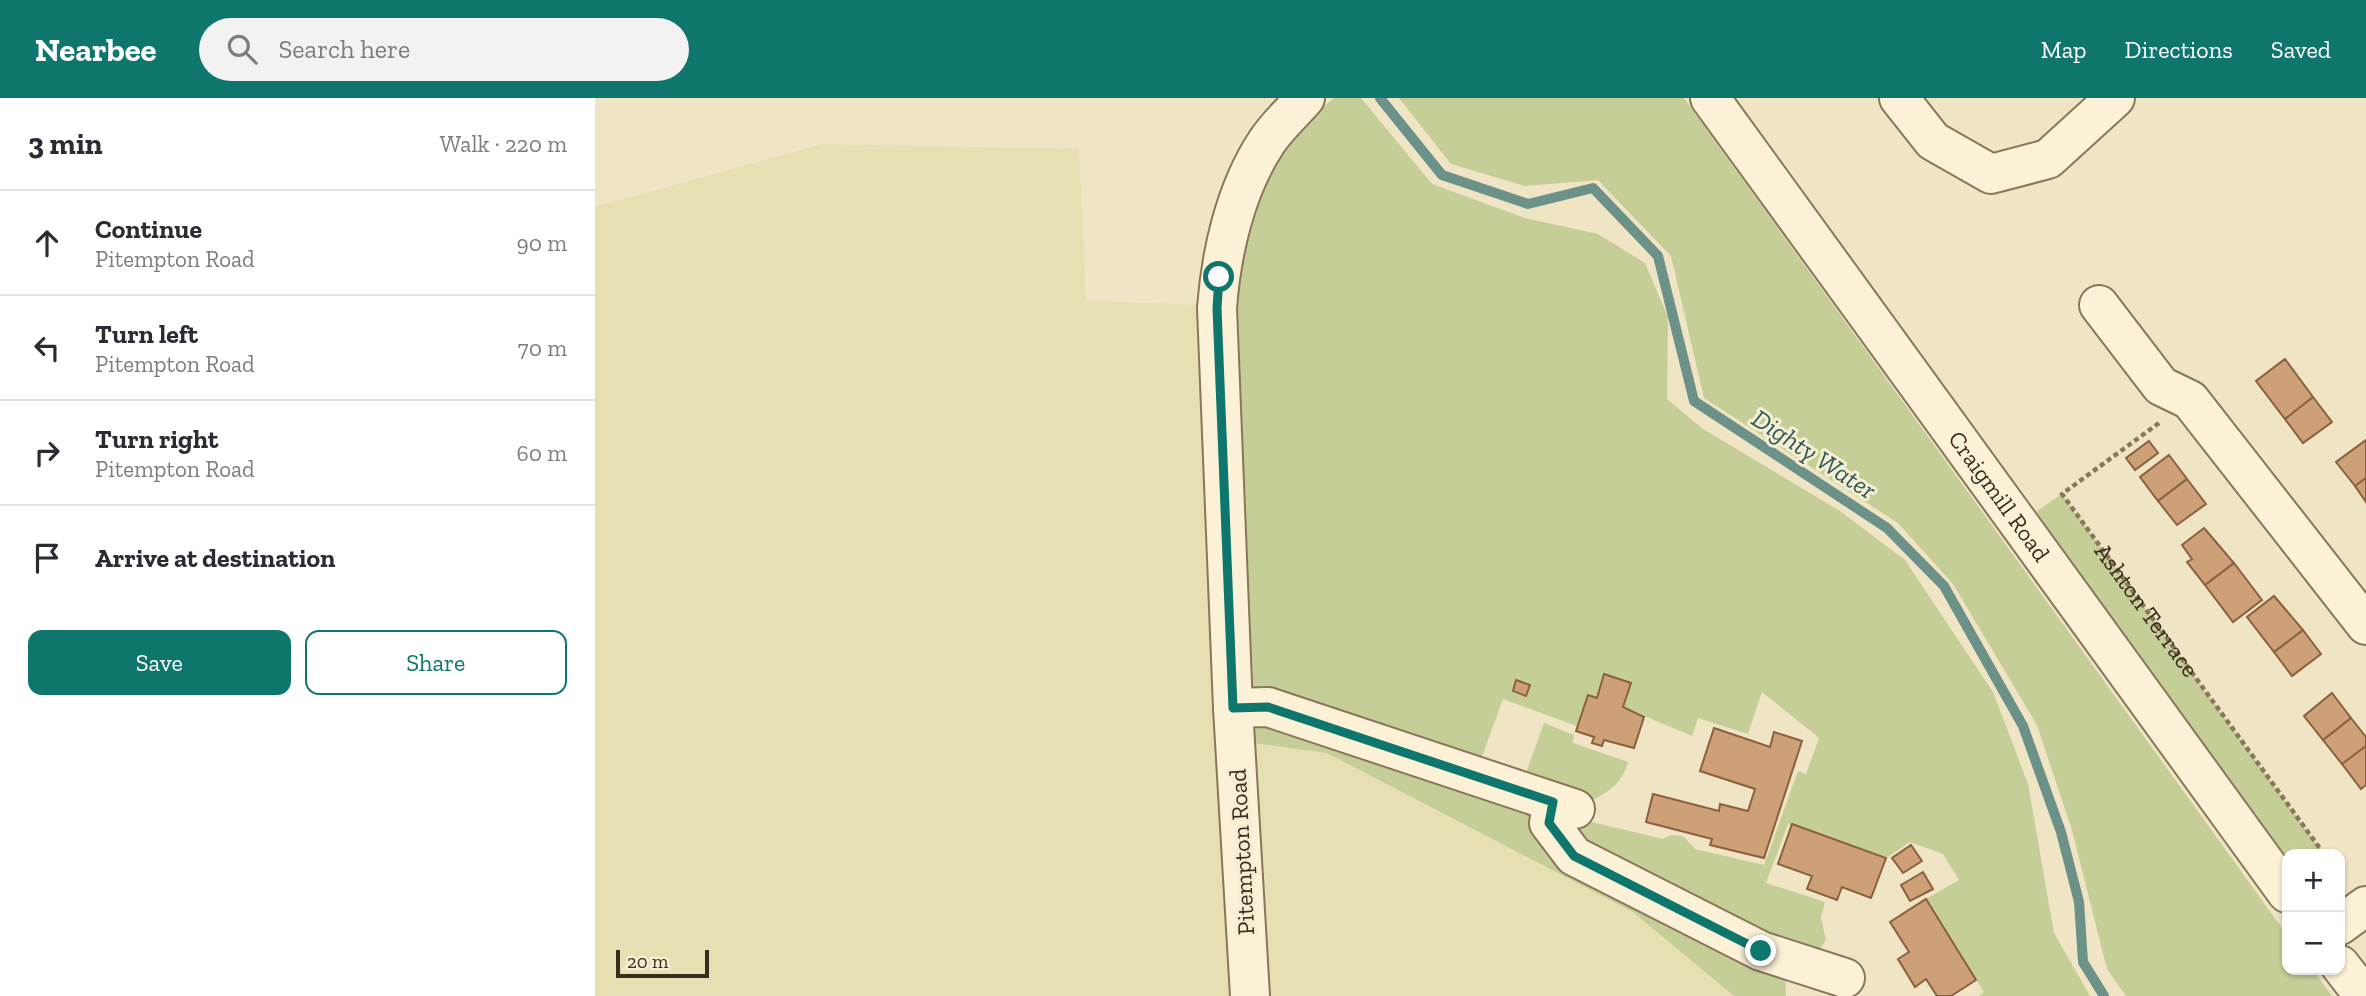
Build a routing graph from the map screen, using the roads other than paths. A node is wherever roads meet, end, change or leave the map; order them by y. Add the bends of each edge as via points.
1 (1305, 98) edge
2 (1710, 98) edge
3 (1899, 98) edge
4 (2115, 98) edge
5 (2099, 305) dead end
6 (2366, 625) edge
7 (1233, 708) junction
8 (2282, 886) edge
9 (2366, 906) edge
10 (2345, 921) edge
11 (2345, 971) edge
12 (1845, 978) dead end
13 (1250, 996) edge
14 (2364, 996) edge

1 - 7 street, Pitempton Road via 1265,143 1238,201 1219,277
2 - 8 street, Craigmill Road
3 - 4 street via 1933,141 1991,174 2049,159
5 - 6 street via 2161,386 2190,400
7 - 12 street via 1268,707 1565,805 1549,823 1574,856 1761,951
7 - 13 street, Pitempton Road
9 - 10 street
11 - 14 street

